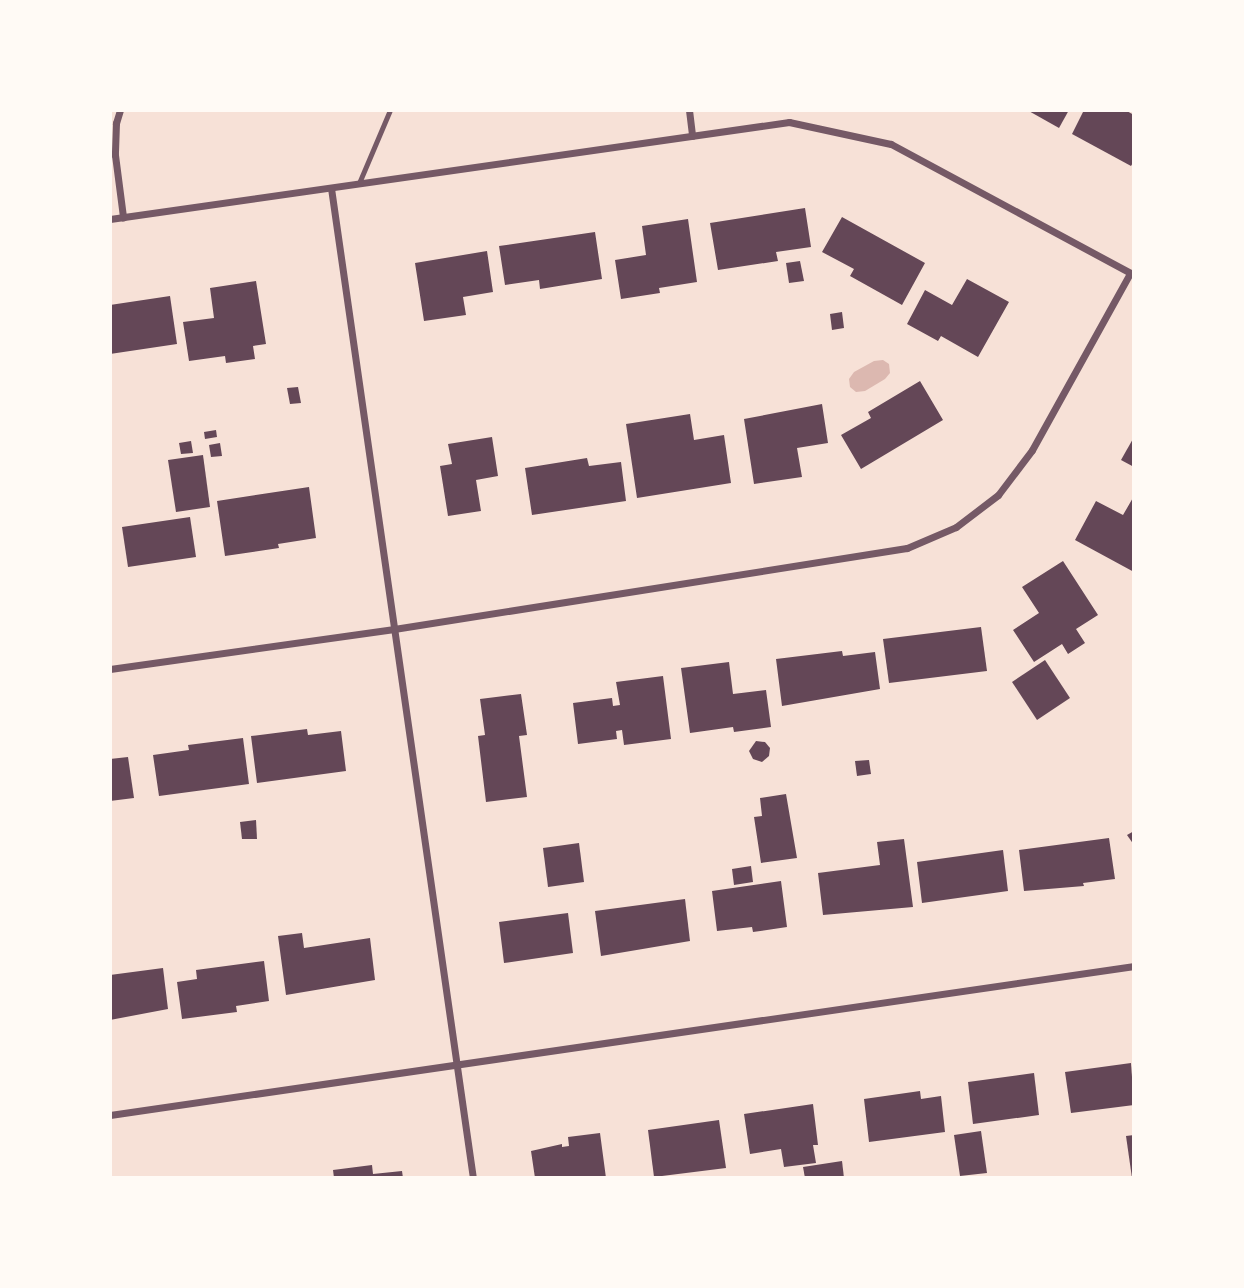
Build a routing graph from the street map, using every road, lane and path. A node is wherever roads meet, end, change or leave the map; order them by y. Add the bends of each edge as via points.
1 (120, 110) edge
2 (390, 110) edge
3 (690, 110) edge
4 (692, 136) junction
5 (359, 183) junction
6 (331, 188) junction
7 (123, 218) junction
8 (110, 219) edge
9 (1132, 274) edge
10 (394, 628) junction
11 (110, 669) edge
12 (1134, 966) edge
13 (457, 1067) junction
14 (110, 1115) edge
15 (473, 1178) edge

1 - 7 street via 114,155
2 - 5 lane
3 - 4 street
4 - 5 street
4 - 9 street via 789,122 891,144
5 - 6 street
6 - 7 street
6 - 10 street
7 - 8 street
9 - 10 street via 1032,450 998,495 956,527 907,548
10 - 11 street
10 - 13 street
12 - 13 street
13 - 14 street
13 - 15 street

